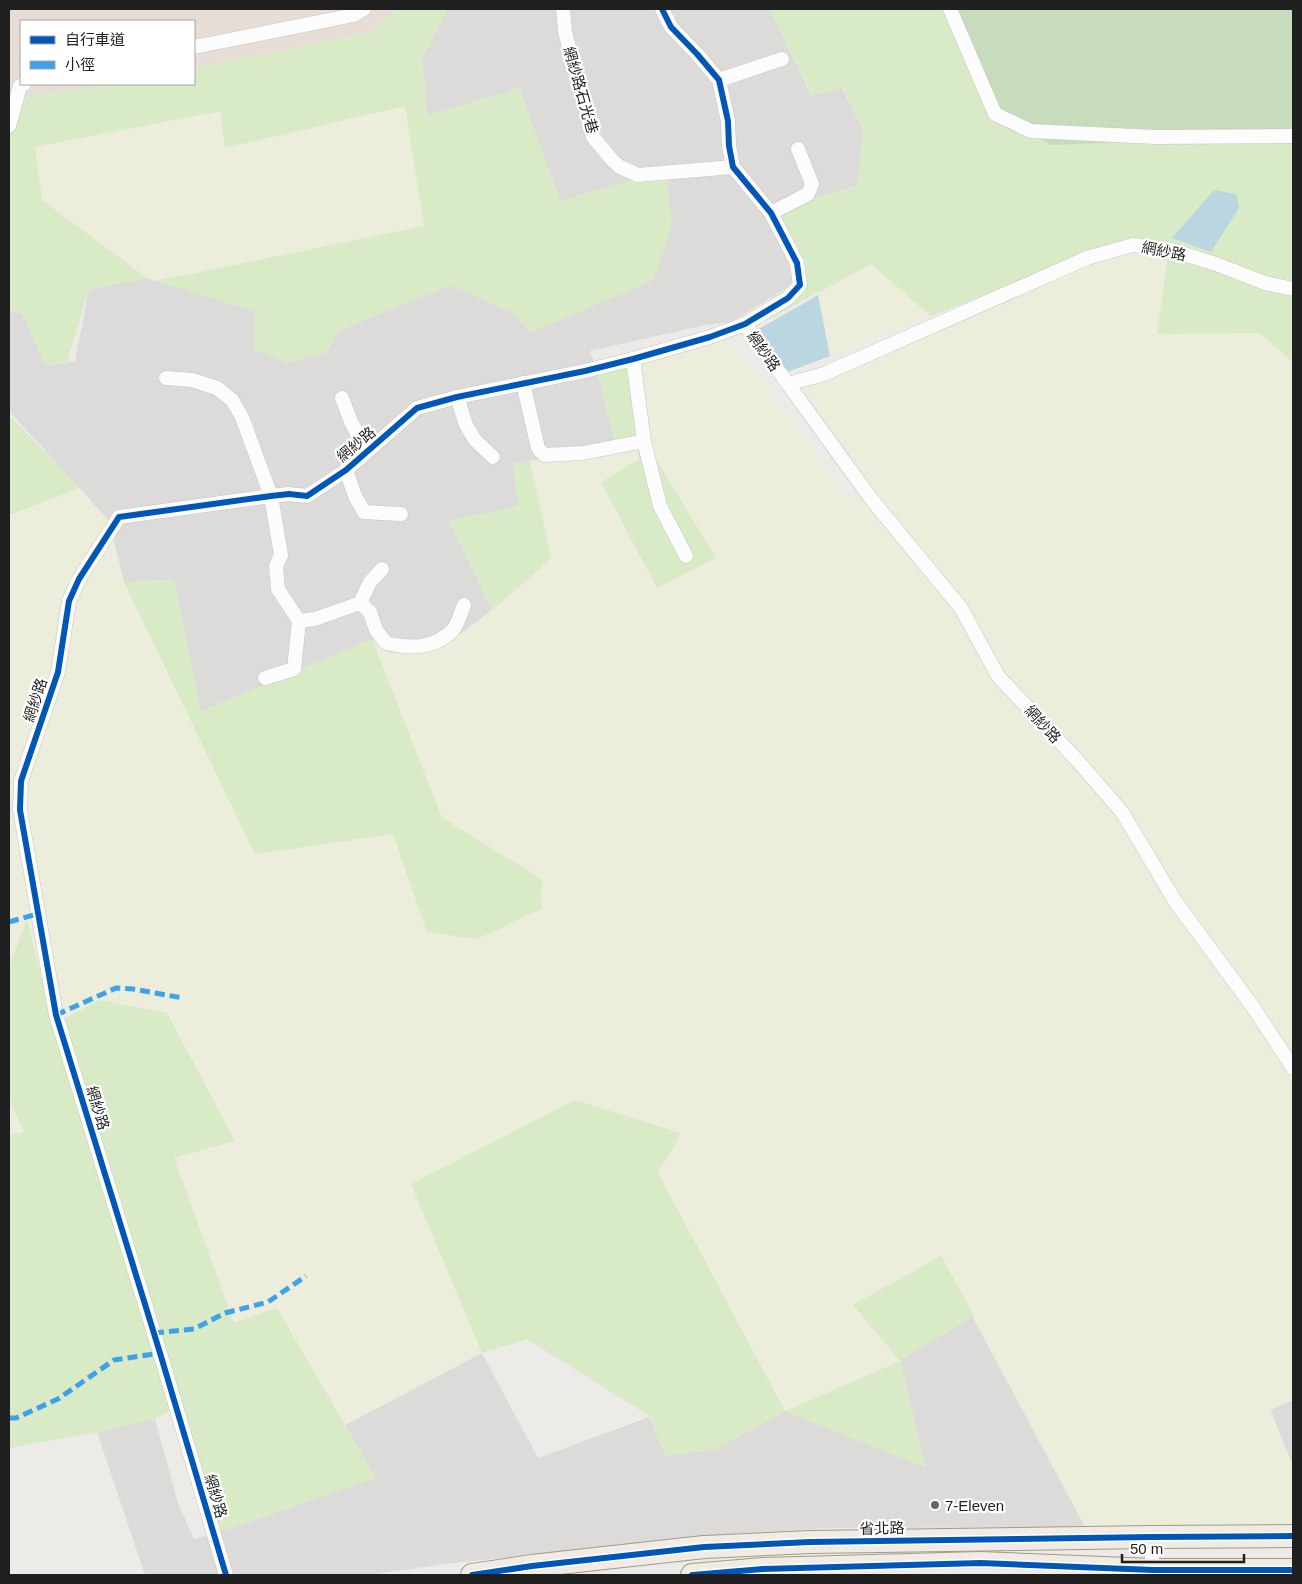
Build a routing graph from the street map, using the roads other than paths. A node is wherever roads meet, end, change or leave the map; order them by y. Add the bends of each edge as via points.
1 (364, 9) edge
2 (563, 9) edge
3 (662, 9) edge
4 (950, 9) edge
5 (195, 47) edge
6 (782, 59) dead end
7 (719, 80) junction
8 (22, 85) edge
9 (9, 126) edge
10 (1293, 136) edge
11 (798, 149) dead end
12 (733, 167) junction
13 (771, 213) junction
14 (1293, 289) edge
15 (745, 324) junction
16 (633, 359) junction
17 (166, 378) dead end
18 (523, 383) junction
19 (788, 384) junction
20 (457, 397) junction
21 (342, 398) dead end
22 (644, 441) junction
23 (367, 451) junction
24 (493, 457) dead end
25 (346, 470) junction
26 (271, 496) junction
27 (400, 514) dead end
28 (686, 556) dead end
29 (382, 569) dead end
30 (360, 602) junction
31 (464, 605) dead end
32 (299, 621) junction
33 (265, 678) dead end
34 (1293, 1068) edge
35 (1293, 1536) edge
36 (1151, 1537) junction
37 (1293, 1570) edge
38 (1153, 1572) edge
39 (226, 1575) edge
40 (472, 1575) edge
41 (692, 1575) edge

1 - 5 street via 354,15
2 - 12 street, 網紗路石光巷 via 565,32 593,137 613,161 638,175
3 - 7 street via 671,27
4 - 10 street via 995,114 1032,131 1155,137
6 - 7 street
7 - 12 street
8 - 9 street
11 - 13 street via 812,184 808,194
12 - 13 street
13 - 15 street via 797,263 800,285 788,298
14 - 19 street, 網紗路 via 1171,250 1133,246 1087,258 824,374
15 - 16 street, 網紗路
15 - 19 street, 網紗路
16 - 18 street, 網紗路
16 - 22 street
17 - 26 street via 192,380 218,388 232,400 242,417
18 - 20 street, 網紗路
18 - 22 street via 538,448 544,455 583,453
19 - 34 street, 網紗路 via 872,500 962,608 998,676 1122,812 1175,901 1253,1007
20 - 23 street, 網紗路 via 418,408
20 - 24 street via 466,425 475,440
21 - 23 street
22 - 28 street via 660,506
23 - 25 street, 網紗路
25 - 26 street, 網紗路 via 308,496
25 - 27 street via 364,512
26 - 32 street via 281,555 276,566 278,590
26 - 39 street, 網紗路 via 119,517 78,579 69,601 58,672 20,781 20,810 56,1015
29 - 30 street via 370,582
30 - 31 street via 370,612 376,630 386,643 408,647 432,645 454,629
30 - 32 street via 315,619
32 - 33 street via 294,669
35 - 36 main road, 省北路
36 - 38 street
36 - 40 main road, 省北路 via 810,1542 704,1547
37 - 38 main road
38 - 41 main road via 981,1563 763,1569

